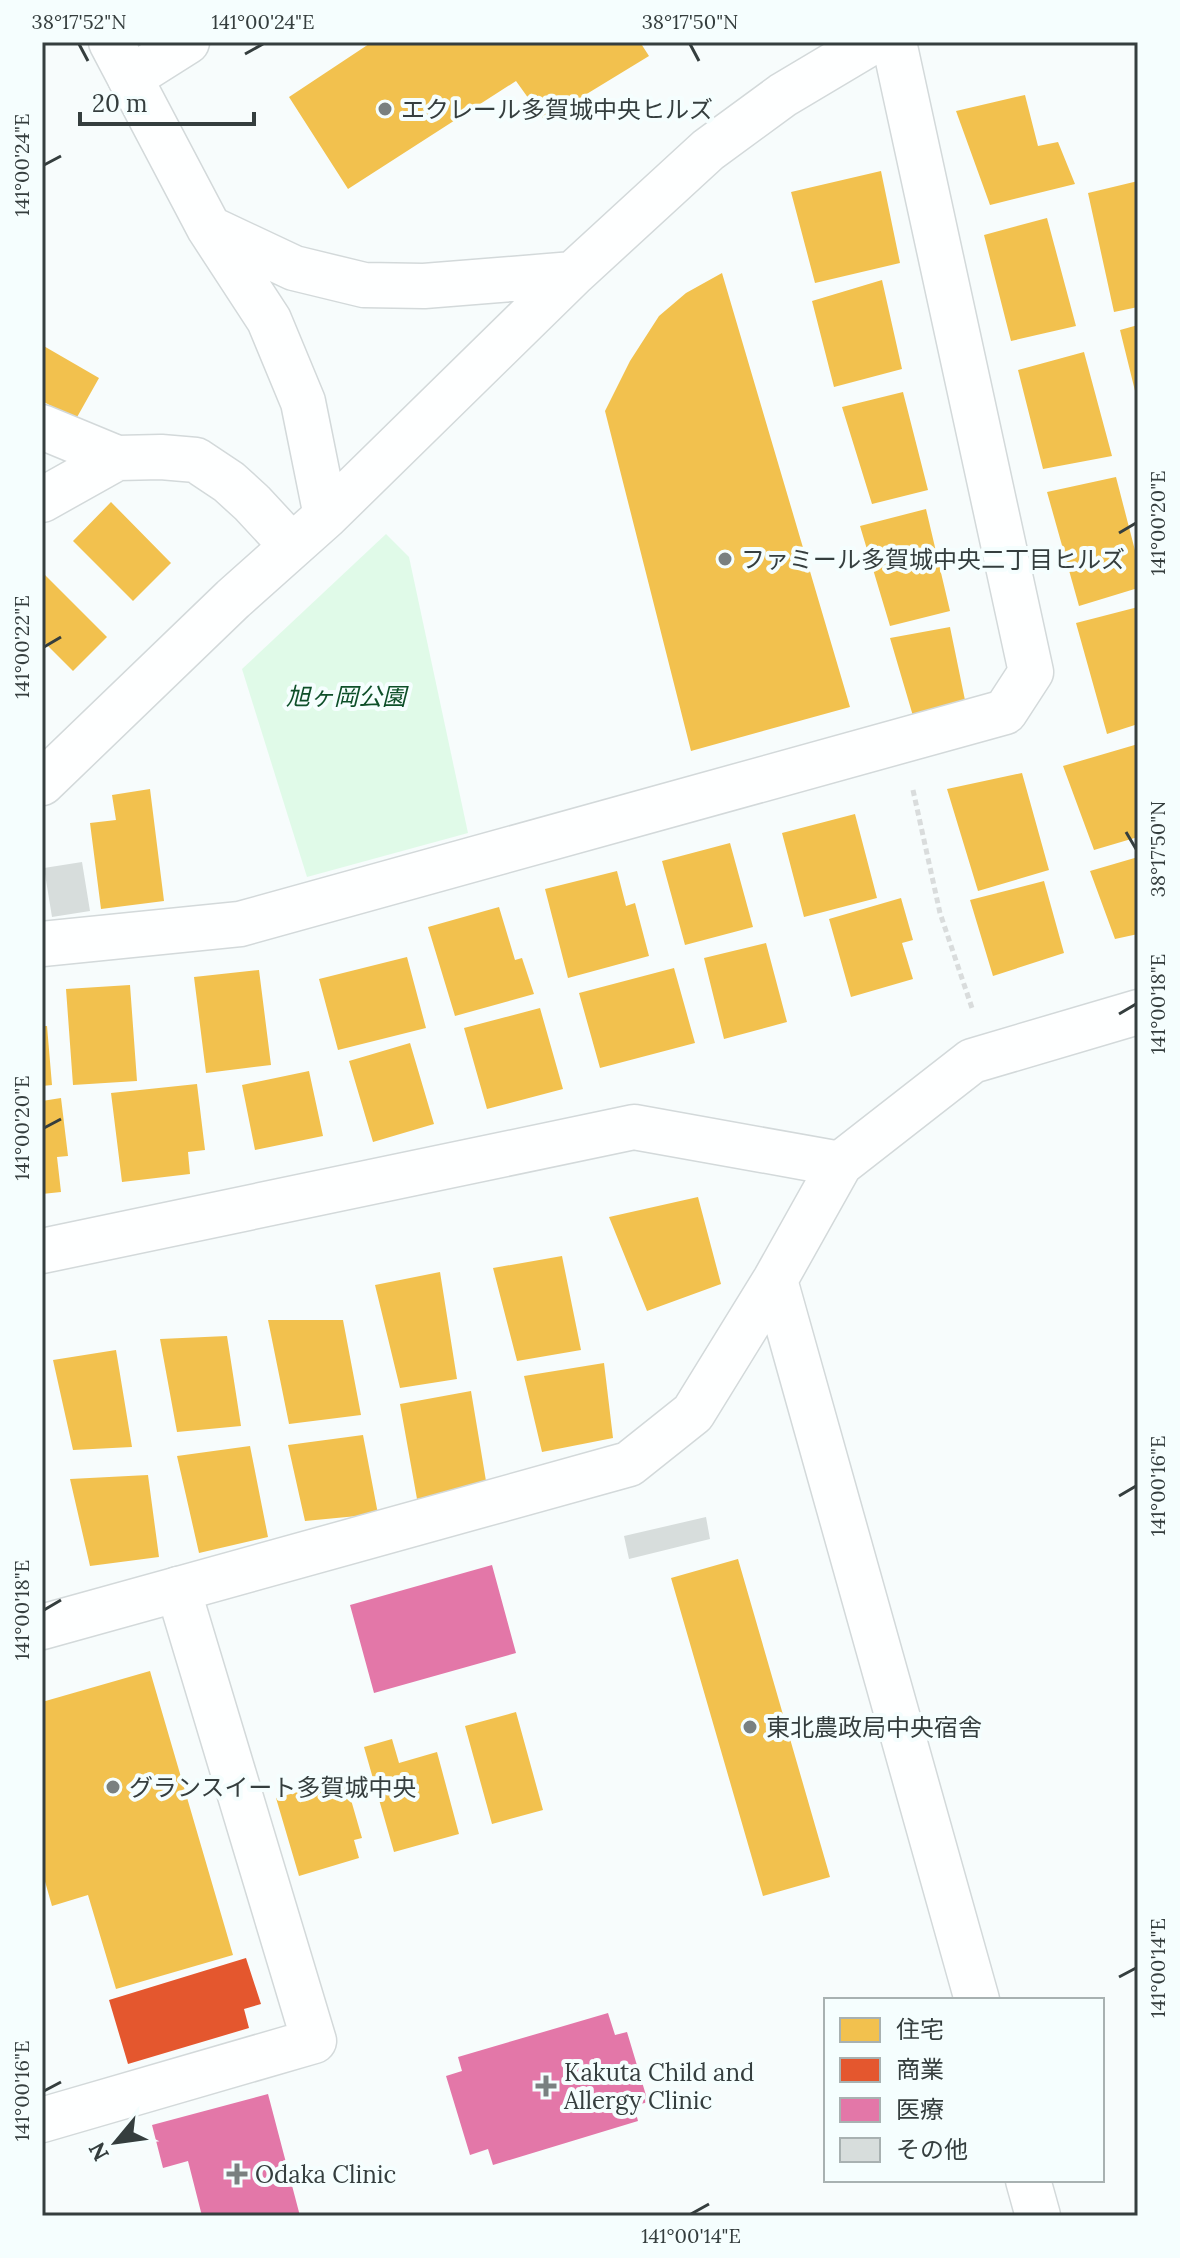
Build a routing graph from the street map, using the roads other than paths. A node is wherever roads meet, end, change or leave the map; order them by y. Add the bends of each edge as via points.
1 (187, 42) edge
2 (872, 42) edge
3 (894, 42) edge
4 (120, 60) edge
5 (209, 228) junction
6 (573, 274) junction
7 (42, 427) edge
8 (117, 458) junction
9 (42, 500) edge
10 (326, 516) junction
11 (291, 545) junction
12 (42, 783) edge
13 (42, 944) edge
14 (1138, 1012) edge
15 (840, 1164) junction
16 (42, 1251) edge
17 (775, 1280) junction
18 (178, 1589) junction
19 (42, 1627) edge
20 (976, 1998) edge
21 (42, 2120) edge
22 (1029, 2182) edge
23 (1038, 2216) edge

1 - 4 street
2 - 6 street via 783,95 708,150
3 - 13 street via 1031,672 1005,712 240,924
4 - 5 street
5 - 6 street via 294,268 364,285 424,286
5 - 10 street via 269,320 303,402
6 - 10 street
7 - 8 street
8 - 9 street
8 - 11 street via 196,460 229,482
10 - 11 street
11 - 12 street
14 - 15 street via 972,1061
15 - 16 street via 634,1127
15 - 17 street
17 - 18 street via 693,1413 629,1464
17 - 20 street
18 - 19 street
18 - 21 street via 314,2041
22 - 23 street

